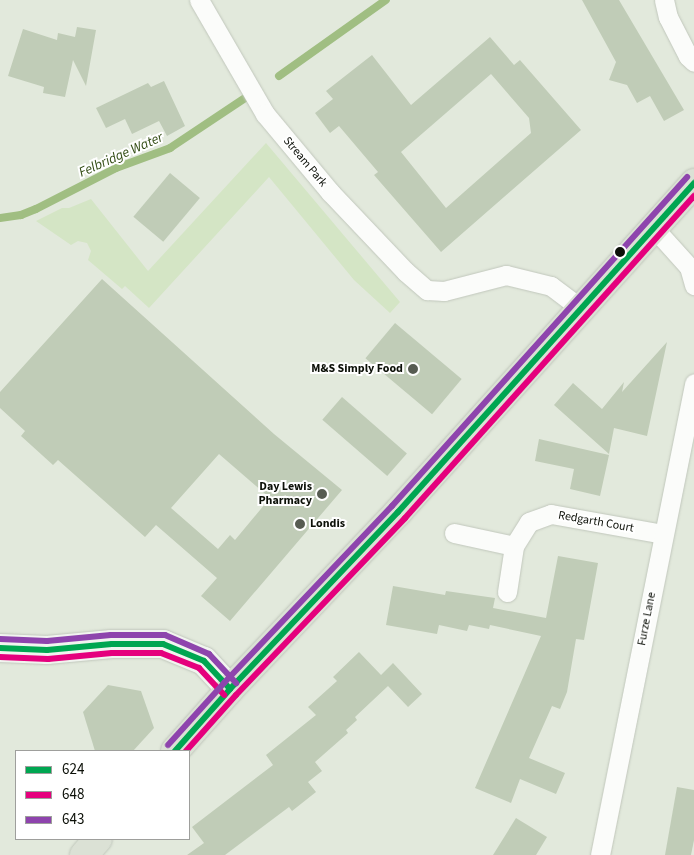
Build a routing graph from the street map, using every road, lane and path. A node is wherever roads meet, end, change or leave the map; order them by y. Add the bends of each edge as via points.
1 (199, 0) edge
2 (664, 0) edge
3 (694, 62) edge
4 (694, 183) edge
5 (653, 227) junction
6 (694, 285) edge
7 (580, 308) junction
8 (694, 383) edge
9 (454, 532) dead end
10 (663, 534) junction
11 (514, 546) junction
12 (506, 592) dead end
13 (0, 648) edge
14 (230, 690) junction
15 (176, 750) edge
16 (97, 840) edge
17 (84, 855) edge
18 (600, 855) edge

1 - 7 street, Stream Park via 264,114 330,192 427,290 444,291 506,275 551,286
2 - 3 street via 668,18
4 - 5 highway
5 - 6 street via 688,267
5 - 7 highway
7 - 14 highway via 398,512
8 - 10 street, Furze Lane
9 - 11 street
10 - 11 street, Redgarth Court via 551,514 529,522
10 - 18 street, Furze Lane
11 - 12 street, Redgarth Court
13 - 14 street via 47,650 112,644 163,644 204,661
14 - 15 highway
16 - 17 highway

